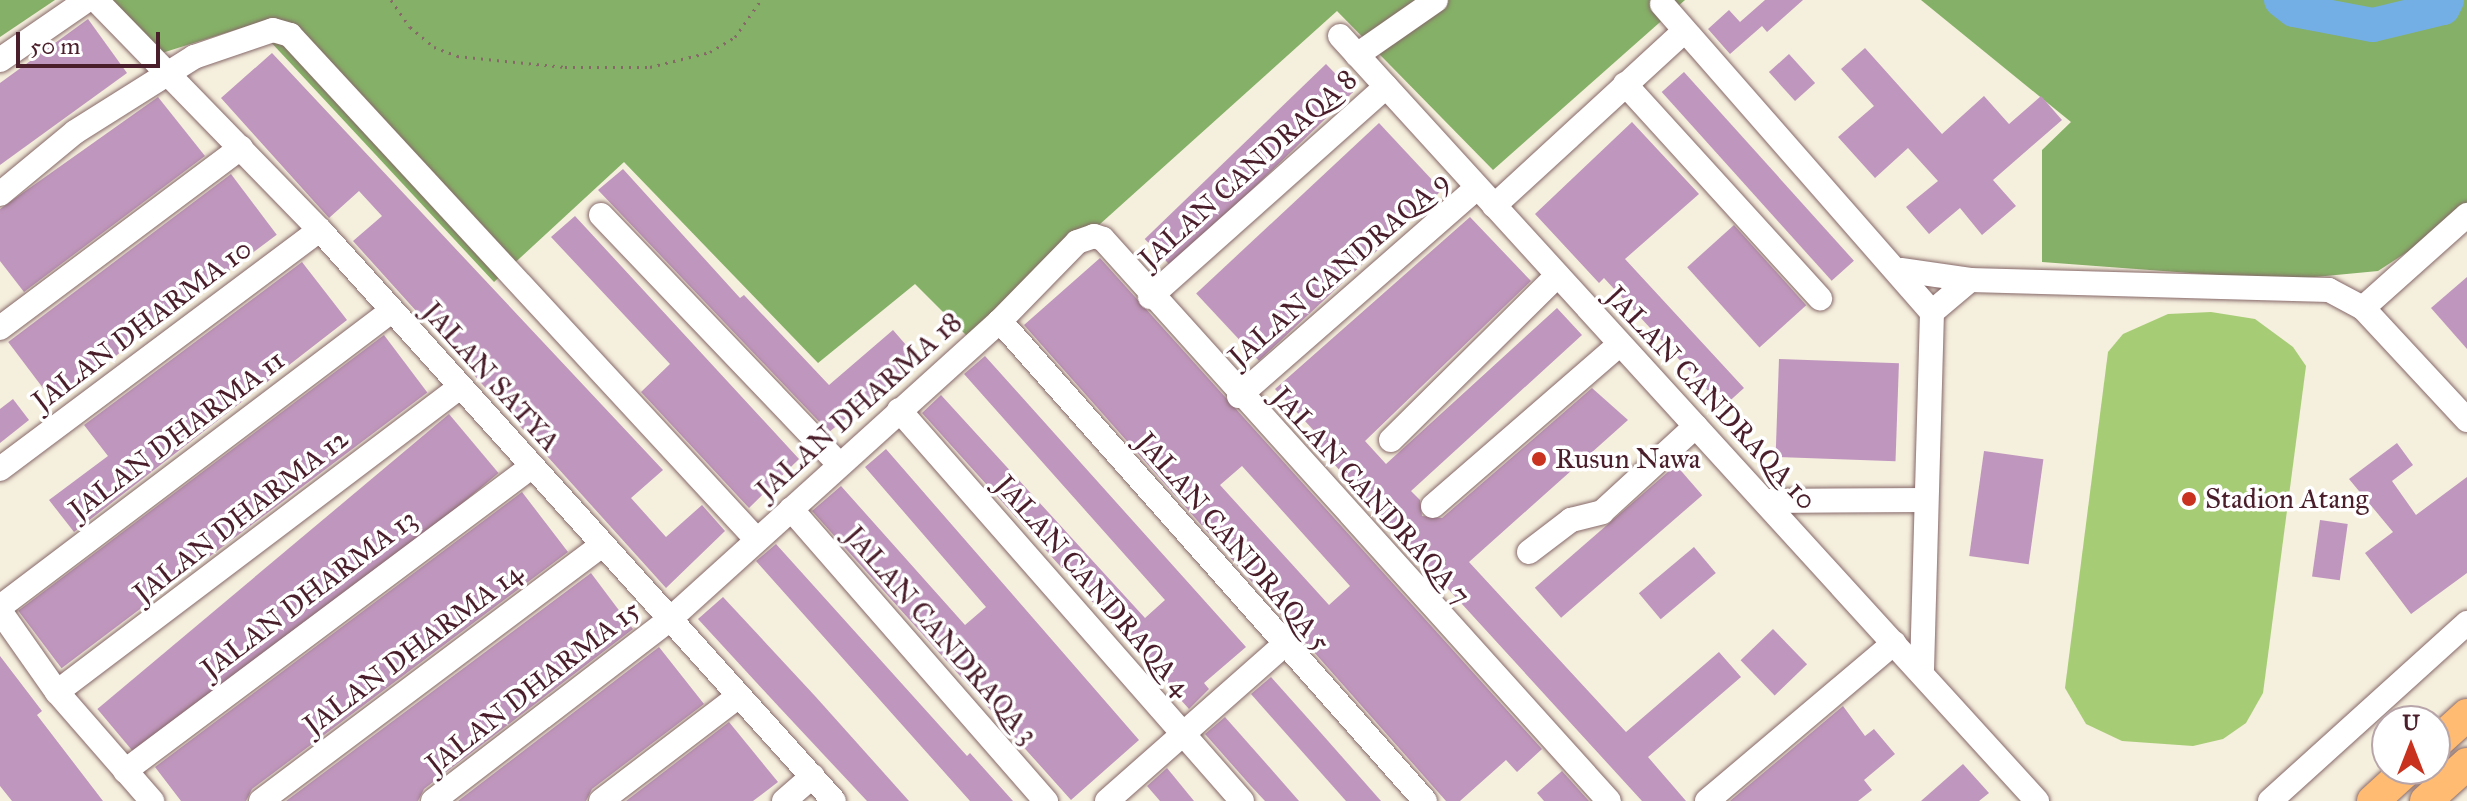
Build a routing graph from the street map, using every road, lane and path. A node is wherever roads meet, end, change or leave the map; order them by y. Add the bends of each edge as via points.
1 (87, 0) edge
2 (96, 0) edge
3 (391, 0) edge
4 (761, 0) edge
5 (1436, 0) edge
6 (1662, 4) dead end
7 (1683, 32) junction
8 (1340, 36) dead end
9 (1357, 55) junction
10 (0, 60) edge
11 (169, 72) junction
12 (1625, 84) junction
13 (1386, 87) junction
14 (241, 148) junction
15 (0, 194) edge
16 (1486, 197) junction
17 (601, 215) dead end
18 (2467, 215) edge
19 (320, 230) junction
20 (1088, 236) joint
21 (1901, 270) junction
22 (1557, 276) junction
23 (1970, 280) junction
24 (1150, 297) junction
25 (1820, 298) dead end
26 (2363, 308) junction
27 (391, 311) junction
28 (1932, 312) junction
29 (1000, 321) junction
30 (0, 328) edge
31 (1619, 345) junction
32 (460, 387) junction
33 (1239, 396) junction
34 (899, 410) junction
35 (2467, 420) edge
36 (1696, 426) junction
37 (1391, 440) dead end
38 (839, 464) junction
39 (531, 467) junction
40 (0, 469) edge
41 (1926, 500) junction
42 (1766, 501) junction
43 (1433, 506) dead end
44 (791, 509) junction
45 (756, 539) junction
46 (601, 546) junction
47 (1529, 552) dead end
48 (0, 609) edge
49 (669, 620) junction
50 (2467, 623) edge
51 (1894, 643) junction
52 (1283, 646) junction
53 (1922, 673) junction
54 (57, 692) junction
55 (739, 696) junction
56 (2467, 715) edge
57 (2451, 730) edge
58 (1184, 735) junction
59 (2467, 764) edge
60 (125, 771) junction
61 (813, 776) junction
62 (2390, 785) edge
63 (2029, 798) edge
64 (152, 801) edge
65 (261, 801) edge
66 (433, 801) edge
67 (601, 801) edge
68 (784, 801) edge
69 (834, 801) edge
70 (1046, 801) edge
71 (1107, 801) edge
72 (1242, 801) edge
73 (1425, 801) edge
74 (1609, 801) edge
75 (1707, 801) edge
76 (2270, 801) edge
77 (2373, 801) edge
78 (2426, 801) edge

1 - 10 street
2 - 11 street, JALAN SATYA
3 - 4 path via 410,27 434,47 457,56 565,67 650,67 710,52 735,37
5 - 9 street
6 - 7 street
7 - 12 street, JALAN CANDRAQA 9
7 - 21 street
8 - 9 street, JALAN CANDRAQA 10
9 - 13 street, JALAN CANDRAQA 10
11 - 14 street, JALAN SATYA
11 - 15 street via 75,132
11 - 45 street via 243,38 273,30 290,35
12 - 16 street, JALAN CANDRAQA 9
12 - 25 street
13 - 16 street, JALAN CANDRAQA 10
13 - 24 street, JALAN CANDRAQA 8
14 - 19 street, JALAN SATYA
14 - 30 street
16 - 22 street, JALAN CANDRAQA 10
16 - 33 street, JALAN CANDRAQA 9
17 - 38 street
18 - 26 street
19 - 27 street, JALAN SATYA
19 - 40 street, JALAN DHARMA 10
20 - 24 street, JALAN CANDRAQA 7 via 1103,239
20 - 29 street, JALAN DHARMA 18
21 - 23 street
21 - 28 street
22 - 31 street, JALAN CANDRAQA 10
22 - 37 street
23 - 26 street via 2319,288
23 - 28 street
24 - 33 street, JALAN CANDRAQA 7
26 - 35 street
27 - 32 street, JALAN SATYA
27 - 48 street, JALAN DHARMA 11
28 - 41 street
29 - 34 street, JALAN DHARMA 18
29 - 52 street, JALAN CANDRAQA 5
31 - 36 street, JALAN CANDRAQA 10
31 - 43 street
32 - 39 street, JALAN SATYA
32 - 54 street, JALAN DHARMA 12
33 - 74 street, JALAN CANDRAQA 7
34 - 38 street, JALAN DHARMA 18
34 - 58 street, JALAN CANDRAQA 4
36 - 42 street, JALAN CANDRAQA 10
36 - 47 street via 1602,512 1571,520
38 - 44 street, JALAN DHARMA 18
39 - 46 street, JALAN SATYA
39 - 60 street, JALAN DHARMA 13
41 - 42 street
41 - 53 street
42 - 51 street, JALAN CANDRAQA 10
44 - 45 street, JALAN DHARMA 18
44 - 70 street, JALAN CANDRAQA 3
45 - 49 street, JALAN DHARMA 18
46 - 49 street, JALAN SATYA
46 - 65 street, JALAN DHARMA 14
48 - 54 street
49 - 55 street, JALAN SATYA
49 - 66 street, JALAN DHARMA 15
50 - 76 street
51 - 53 street, JALAN CANDRAQA 10
51 - 75 street
52 - 58 street
52 - 73 street, JALAN CANDRAQA 5
53 - 63 street, JALAN CANDRAQA 10
54 - 60 street
55 - 61 street, JALAN SATYA
55 - 67 street
56 - 57 main road
58 - 71 street
58 - 72 street, JALAN CANDRAQA 4
59 - 78 main road
60 - 64 street
61 - 68 street
61 - 69 street, JALAN SATYA
62 - 77 main road

